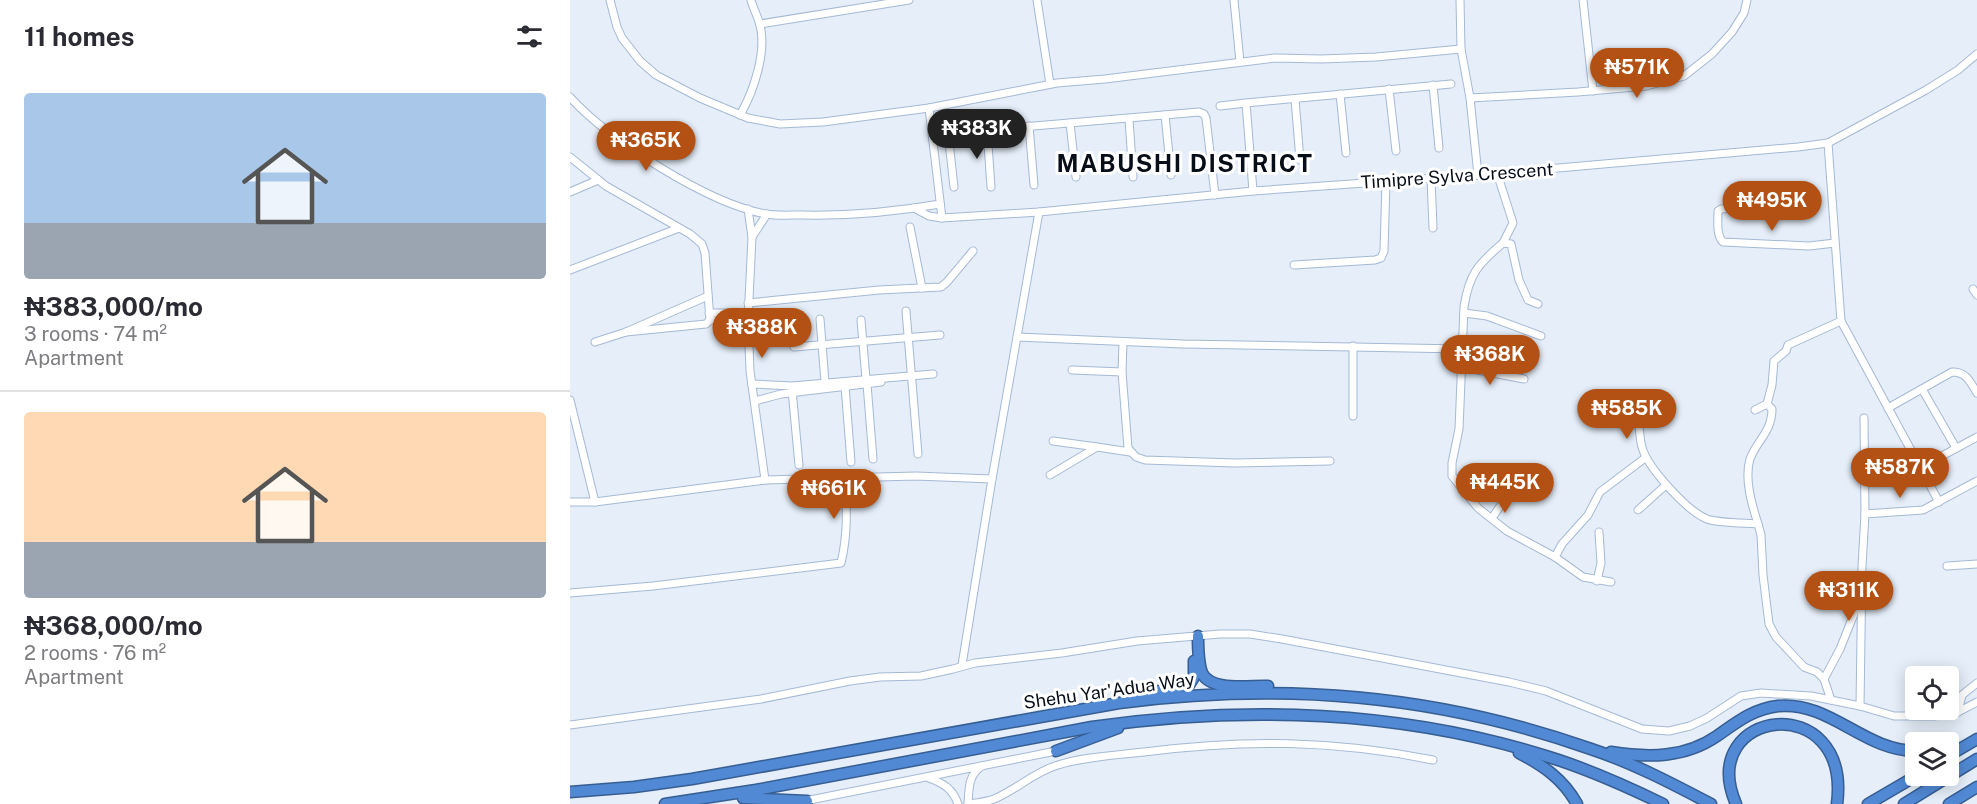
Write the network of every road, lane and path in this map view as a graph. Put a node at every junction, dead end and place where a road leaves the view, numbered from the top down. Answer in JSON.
{"nodes":[{"id":1,"x":610,"y":0,"type":"edge"},
{"id":2,"x":751,"y":0,"type":"edge"},
{"id":3,"x":909,"y":0,"type":"edge"},
{"id":4,"x":1036,"y":0,"type":"edge"},
{"id":5,"x":1234,"y":0,"type":"edge"},
{"id":6,"x":1460,"y":0,"type":"edge"},
{"id":7,"x":1583,"y":0,"type":"edge"},
{"id":8,"x":1747,"y":0,"type":"edge"},
{"id":9,"x":890,"y":2,"type":"edge"},
{"id":10,"x":760,"y":24,"type":"junction"},
{"id":11,"x":1461,"y":49,"type":"junction"},
{"id":12,"x":1977,"y":54,"type":"edge"},
{"id":13,"x":1240,"y":62,"type":"junction"},
{"id":14,"x":1050,"y":84,"type":"junction"},
{"id":15,"x":1450,"y":84,"type":"dead end"},
{"id":16,"x":1433,"y":86,"type":"junction"},
{"id":17,"x":1389,"y":89,"type":"junction"},
{"id":18,"x":1593,"y":91,"type":"junction"},
{"id":19,"x":1340,"y":94,"type":"junction"},
{"id":20,"x":570,"y":97,"type":"edge"},
{"id":21,"x":1470,"y":98,"type":"junction"},
{"id":22,"x":1295,"y":99,"type":"junction"},
{"id":23,"x":1246,"y":104,"type":"junction"},
{"id":24,"x":1220,"y":106,"type":"dead end"},
{"id":25,"x":929,"y":108,"type":"junction"},
{"id":26,"x":740,"y":115,"type":"junction"},
{"id":27,"x":1165,"y":115,"type":"junction"},
{"id":28,"x":1129,"y":119,"type":"junction"},
{"id":29,"x":1070,"y":123,"type":"junction"},
{"id":30,"x":1029,"y":126,"type":"junction"},
{"id":31,"x":987,"y":130,"type":"junction"},
{"id":32,"x":1828,"y":142,"type":"junction"},
{"id":33,"x":1439,"y":148,"type":"dead end"},
{"id":34,"x":1396,"y":151,"type":"dead end"},
{"id":35,"x":1346,"y":153,"type":"dead end"},
{"id":36,"x":570,"y":157,"type":"edge"},
{"id":37,"x":1299,"y":160,"type":"dead end"},
{"id":38,"x":1497,"y":173,"type":"junction"},
{"id":39,"x":1171,"y":175,"type":"dead end"},
{"id":40,"x":1478,"y":175,"type":"junction"},
{"id":41,"x":1076,"y":177,"type":"dead end"},
{"id":42,"x":1133,"y":177,"type":"dead end"},
{"id":43,"x":1431,"y":178,"type":"junction"},
{"id":44,"x":598,"y":180,"type":"junction"},
{"id":45,"x":1386,"y":181,"type":"junction"},
{"id":46,"x":1034,"y":185,"type":"dead end"},
{"id":47,"x":954,"y":187,"type":"dead end"},
{"id":48,"x":991,"y":187,"type":"dead end"},
{"id":49,"x":1253,"y":191,"type":"junction"},
{"id":50,"x":570,"y":192,"type":"edge"},
{"id":51,"x":1215,"y":195,"type":"junction"},
{"id":52,"x":940,"y":204,"type":"junction"},
{"id":53,"x":1769,"y":206,"type":"dead end"},
{"id":54,"x":914,"y":208,"type":"junction"},
{"id":55,"x":748,"y":209,"type":"junction"},
{"id":56,"x":1040,"y":212,"type":"junction"},
{"id":57,"x":767,"y":214,"type":"junction"},
{"id":58,"x":942,"y":218,"type":"junction"},
{"id":59,"x":910,"y":227,"type":"dead end"},
{"id":60,"x":679,"y":228,"type":"junction"},
{"id":61,"x":1433,"y":228,"type":"dead end"},
{"id":62,"x":752,"y":237,"type":"junction"},
{"id":63,"x":1503,"y":243,"type":"junction"},
{"id":64,"x":1835,"y":243,"type":"junction"},
{"id":65,"x":973,"y":251,"type":"dead end"},
{"id":66,"x":1294,"y":265,"type":"dead end"},
{"id":67,"x":570,"y":270,"type":"edge"},
{"id":68,"x":922,"y":288,"type":"junction"},
{"id":69,"x":708,"y":296,"type":"junction"},
{"id":70,"x":748,"y":303,"type":"junction"},
{"id":71,"x":1538,"y":304,"type":"dead end"},
{"id":72,"x":906,"y":311,"type":"dead end"},
{"id":73,"x":1464,"y":313,"type":"junction"},
{"id":74,"x":709,"y":316,"type":"junction"},
{"id":75,"x":748,"y":316,"type":"junction"},
{"id":76,"x":820,"y":319,"type":"dead end"},
{"id":77,"x":861,"y":321,"type":"dead end"},
{"id":78,"x":1841,"y":321,"type":"junction"},
{"id":79,"x":626,"y":332,"type":"junction"},
{"id":80,"x":940,"y":335,"type":"dead end"},
{"id":81,"x":1541,"y":336,"type":"dead end"},
{"id":82,"x":1017,"y":337,"type":"junction"},
{"id":83,"x":909,"y":338,"type":"junction"},
{"id":84,"x":595,"y":342,"type":"dead end"},
{"id":85,"x":863,"y":342,"type":"junction"},
{"id":86,"x":1123,"y":343,"type":"junction"},
{"id":87,"x":822,"y":345,"type":"junction"},
{"id":88,"x":1353,"y":346,"type":"junction"},
{"id":89,"x":794,"y":347,"type":"dead end"},
{"id":90,"x":1462,"y":349,"type":"junction"},
{"id":91,"x":1462,"y":367,"type":"junction"},
{"id":92,"x":1072,"y":370,"type":"dead end"},
{"id":93,"x":1122,"y":372,"type":"junction"},
{"id":94,"x":933,"y":374,"type":"dead end"},
{"id":95,"x":914,"y":377,"type":"junction"},
{"id":96,"x":1524,"y":379,"type":"dead end"},
{"id":97,"x":867,"y":381,"type":"junction"},
{"id":98,"x":825,"y":382,"type":"junction"},
{"id":99,"x":752,"y":384,"type":"junction"},
{"id":100,"x":844,"y":386,"type":"junction"},
{"id":101,"x":792,"y":389,"type":"junction"},
{"id":102,"x":1922,"y":389,"type":"junction"},
{"id":103,"x":1977,"y":393,"type":"edge"},
{"id":104,"x":570,"y":400,"type":"edge"},
{"id":105,"x":755,"y":401,"type":"junction"},
{"id":106,"x":1767,"y":404,"type":"junction"},
{"id":107,"x":1888,"y":408,"type":"junction"},
{"id":108,"x":1630,"y":409,"type":"dead end"},
{"id":109,"x":1755,"y":410,"type":"dead end"},
{"id":110,"x":1353,"y":416,"type":"dead end"},
{"id":111,"x":1864,"y":418,"type":"dead end"},
{"id":112,"x":1977,"y":437,"type":"edge"},
{"id":113,"x":1053,"y":441,"type":"dead end"},
{"id":114,"x":1097,"y":447,"type":"junction"},
{"id":115,"x":1956,"y":448,"type":"junction"},
{"id":116,"x":1131,"y":452,"type":"junction"},
{"id":117,"x":918,"y":454,"type":"dead end"},
{"id":118,"x":1942,"y":456,"type":"dead end"},
{"id":119,"x":1645,"y":458,"type":"junction"},
{"id":120,"x":873,"y":459,"type":"dead end"},
{"id":121,"x":1330,"y":461,"type":"dead end"},
{"id":122,"x":851,"y":462,"type":"dead end"},
{"id":123,"x":799,"y":465,"type":"dead end"},
{"id":124,"x":1050,"y":475,"type":"dead end"},
{"id":125,"x":844,"y":477,"type":"junction"},
{"id":126,"x":992,"y":479,"type":"junction"},
{"id":127,"x":765,"y":480,"type":"junction"},
{"id":128,"x":1977,"y":481,"type":"edge"},
{"id":129,"x":1666,"y":485,"type":"junction"},
{"id":130,"x":1512,"y":489,"type":"dead end"},
{"id":131,"x":570,"y":502,"type":"edge"},
{"id":132,"x":595,"y":502,"type":"junction"},
{"id":133,"x":1939,"y":502,"type":"junction"},
{"id":134,"x":1638,"y":510,"type":"dead end"},
{"id":135,"x":1865,"y":514,"type":"junction"},
{"id":136,"x":1491,"y":518,"type":"junction"},
{"id":137,"x":1758,"y":524,"type":"junction"},
{"id":138,"x":1599,"y":532,"type":"dead end"},
{"id":139,"x":1555,"y":557,"type":"junction"},
{"id":140,"x":1977,"y":564,"type":"edge"},
{"id":141,"x":1947,"y":566,"type":"dead end"},
{"id":142,"x":1597,"y":581,"type":"junction"},
{"id":143,"x":1611,"y":582,"type":"dead end"},
{"id":144,"x":570,"y":593,"type":"edge"},
{"id":145,"x":1862,"y":596,"type":"junction"},
{"id":146,"x":1194,"y":636,"type":"junction"},
{"id":147,"x":962,"y":665,"type":"junction"},
{"id":148,"x":1824,"y":679,"type":"junction"},
{"id":149,"x":1977,"y":683,"type":"edge"},
{"id":150,"x":1300,"y":693,"type":"junction"},
{"id":151,"x":1831,"y":700,"type":"junction"},
{"id":152,"x":1977,"y":702,"type":"edge"},
{"id":153,"x":1119,"y":703,"type":"junction"},
{"id":154,"x":1860,"y":706,"type":"junction"},
{"id":155,"x":1959,"y":708,"type":"edge"},
{"id":156,"x":1959,"y":711,"type":"edge"},
{"id":157,"x":1905,"y":716,"type":"edge"},
{"id":158,"x":1137,"y":721,"type":"junction"},
{"id":159,"x":570,"y":725,"type":"edge"},
{"id":160,"x":1972,"y":742,"type":"edge"},
{"id":161,"x":1500,"y":744,"type":"junction"},
{"id":162,"x":1593,"y":749,"type":"junction"},
{"id":163,"x":1905,"y":750,"type":"edge"},
{"id":164,"x":1959,"y":750,"type":"edge"},
{"id":165,"x":1056,"y":751,"type":"joint"},
{"id":166,"x":1977,"y":759,"type":"edge"},
{"id":167,"x":1433,"y":760,"type":"dead end"},
{"id":168,"x":984,"y":765,"type":"junction"},
{"id":169,"x":926,"y":778,"type":"junction"},
{"id":170,"x":1905,"y":782,"type":"edge"},
{"id":171,"x":1977,"y":787,"type":"edge"},
{"id":172,"x":570,"y":792,"type":"edge"},
{"id":173,"x":706,"y":798,"type":"junction"},
{"id":174,"x":807,"y":801,"type":"junction"},
{"id":175,"x":665,"y":804,"type":"edge"},
{"id":176,"x":790,"y":804,"type":"edge"},
{"id":177,"x":958,"y":804,"type":"edge"},
{"id":178,"x":968,"y":804,"type":"edge"},
{"id":179,"x":1577,"y":804,"type":"edge"},
{"id":180,"x":1663,"y":804,"type":"edge"},
{"id":181,"x":1711,"y":804,"type":"edge"},
{"id":182,"x":1736,"y":804,"type":"edge"},
{"id":183,"x":1837,"y":804,"type":"edge"},
{"id":184,"x":1868,"y":804,"type":"edge"},
{"id":185,"x":1904,"y":804,"type":"edge"},
{"id":186,"x":1949,"y":804,"type":"edge"}],
"edges":[{"from":1,"to":26,"type":"street"},
{"from":2,"to":10,"type":"street"},
{"from":3,"to":9,"type":"street"},
{"from":4,"to":14,"type":"street"},
{"from":5,"to":13,"type":"street"},
{"from":6,"to":11,"type":"street"},
{"from":7,"to":18,"type":"street"},
{"from":8,"to":18,"type":"street"},
{"from":9,"to":10,"type":"street"},
{"from":10,"to":26,"type":"street"},
{"from":11,"to":13,"type":"street"},
{"from":11,"to":21,"type":"street"},
{"from":12,"to":32,"type":"street","name":"Timipre Sylva Crescent"},
{"from":13,"to":14,"type":"street"},
{"from":14,"to":25,"type":"street"},
{"from":15,"to":16,"type":"street"},
{"from":16,"to":17,"type":"street"},
{"from":16,"to":33,"type":"street"},
{"from":17,"to":19,"type":"street"},
{"from":17,"to":34,"type":"street"},
{"from":18,"to":21,"type":"street"},
{"from":19,"to":22,"type":"street"},
{"from":19,"to":35,"type":"street"},
{"from":20,"to":55,"type":"street","name":"Timipre Sylva Crescent"},
{"from":21,"to":40,"type":"street"},
{"from":22,"to":23,"type":"street"},
{"from":22,"to":37,"type":"street"},
{"from":23,"to":24,"type":"street"},
{"from":23,"to":49,"type":"street"},
{"from":25,"to":26,"type":"street"},
{"from":25,"to":52,"type":"street"},
{"from":27,"to":28,"type":"street"},
{"from":27,"to":39,"type":"street"},
{"from":27,"to":51,"type":"street"},
{"from":28,"to":29,"type":"street"},
{"from":28,"to":42,"type":"street"},
{"from":29,"to":30,"type":"street"},
{"from":29,"to":41,"type":"street"},
{"from":30,"to":31,"type":"street"},
{"from":30,"to":46,"type":"street"},
{"from":31,"to":47,"type":"street"},
{"from":31,"to":48,"type":"street"},
{"from":32,"to":38,"type":"street","name":"Timipre Sylva Crescent"},
{"from":32,"to":64,"type":"street"},
{"from":36,"to":44,"type":"street"},
{"from":38,"to":40,"type":"street","name":"Timipre Sylva Crescent"},
{"from":38,"to":63,"type":"street"},
{"from":40,"to":43,"type":"street","name":"Timipre Sylva Crescent"},
{"from":43,"to":45,"type":"street","name":"Timipre Sylva Crescent"},
{"from":43,"to":61,"type":"street"},
{"from":44,"to":50,"type":"street"},
{"from":44,"to":60,"type":"street"},
{"from":45,"to":49,"type":"street","name":"Timipre Sylva Crescent"},
{"from":45,"to":66,"type":"street"},
{"from":49,"to":51,"type":"street","name":"Timipre Sylva Crescent"},
{"from":51,"to":56,"type":"street","name":"Timipre Sylva Crescent"},
{"from":52,"to":54,"type":"street","name":"Timipre Sylva Crescent"},
{"from":52,"to":58,"type":"street"},
{"from":53,"to":64,"type":"street"},
{"from":54,"to":57,"type":"street","name":"Timipre Sylva Crescent"},
{"from":54,"to":58,"type":"street","name":"Timipre Sylva Crescent"},
{"from":55,"to":57,"type":"street","name":"Timipre Sylva Crescent"},
{"from":55,"to":62,"type":"street"},
{"from":56,"to":58,"type":"street","name":"Timipre Sylva Crescent"},
{"from":56,"to":82,"type":"street"},
{"from":57,"to":62,"type":"street"},
{"from":59,"to":68,"type":"street"},
{"from":60,"to":67,"type":"street"},
{"from":60,"to":69,"type":"street"},
{"from":62,"to":70,"type":"street"},
{"from":63,"to":71,"type":"street"},
{"from":63,"to":73,"type":"street"},
{"from":64,"to":78,"type":"street"},
{"from":65,"to":68,"type":"street"},
{"from":68,"to":70,"type":"street"},
{"from":69,"to":74,"type":"street"},
{"from":69,"to":79,"type":"street"},
{"from":70,"to":75,"type":"street"},
{"from":72,"to":83,"type":"street"},
{"from":73,"to":81,"type":"street"},
{"from":73,"to":90,"type":"street"},
{"from":74,"to":75,"type":"street"},
{"from":74,"to":79,"type":"street"},
{"from":75,"to":99,"type":"street"},
{"from":76,"to":87,"type":"street"},
{"from":77,"to":85,"type":"street"},
{"from":78,"to":106,"type":"street"},
{"from":78,"to":107,"type":"street"},
{"from":79,"to":84,"type":"street"},
{"from":80,"to":83,"type":"street"},
{"from":82,"to":86,"type":"street"},
{"from":82,"to":126,"type":"street"},
{"from":83,"to":85,"type":"street"},
{"from":83,"to":95,"type":"street"},
{"from":85,"to":87,"type":"street"},
{"from":85,"to":97,"type":"street"},
{"from":86,"to":88,"type":"street"},
{"from":86,"to":93,"type":"street"},
{"from":87,"to":89,"type":"street"},
{"from":87,"to":98,"type":"street"},
{"from":88,"to":90,"type":"street"},
{"from":88,"to":110,"type":"street"},
{"from":90,"to":91,"type":"street"},
{"from":91,"to":96,"type":"street"},
{"from":91,"to":136,"type":"street"},
{"from":92,"to":93,"type":"street"},
{"from":93,"to":116,"type":"street"},
{"from":94,"to":95,"type":"street"},
{"from":95,"to":97,"type":"street"},
{"from":95,"to":117,"type":"street"},
{"from":97,"to":98,"type":"street"},
{"from":97,"to":100,"type":"street"},
{"from":97,"to":120,"type":"street"},
{"from":98,"to":101,"type":"street"},
{"from":99,"to":101,"type":"street"},
{"from":99,"to":105,"type":"street"},
{"from":100,"to":101,"type":"street"},
{"from":100,"to":122,"type":"street"},
{"from":101,"to":105,"type":"street"},
{"from":101,"to":123,"type":"street"},
{"from":102,"to":103,"type":"street"},
{"from":102,"to":107,"type":"street"},
{"from":102,"to":115,"type":"street"},
{"from":104,"to":132,"type":"street"},
{"from":105,"to":127,"type":"street"},
{"from":106,"to":109,"type":"street"},
{"from":106,"to":137,"type":"street"},
{"from":107,"to":133,"type":"street"},
{"from":108,"to":119,"type":"street"},
{"from":111,"to":135,"type":"street"},
{"from":112,"to":115,"type":"street"},
{"from":113,"to":114,"type":"street"},
{"from":114,"to":116,"type":"street"},
{"from":114,"to":124,"type":"street"},
{"from":115,"to":118,"type":"street"},
{"from":116,"to":121,"type":"street"},
{"from":119,"to":129,"type":"street"},
{"from":119,"to":139,"type":"street"},
{"from":125,"to":126,"type":"street"},
{"from":125,"to":127,"type":"street"},
{"from":125,"to":144,"type":"street"},
{"from":126,"to":147,"type":"street"},
{"from":127,"to":132,"type":"street"},
{"from":128,"to":133,"type":"street"},
{"from":129,"to":134,"type":"street"},
{"from":129,"to":137,"type":"street"},
{"from":130,"to":136,"type":"street"},
{"from":131,"to":132,"type":"street"},
{"from":133,"to":135,"type":"street"},
{"from":135,"to":145,"type":"street"},
{"from":136,"to":139,"type":"street"},
{"from":137,"to":148,"type":"street"},
{"from":138,"to":142,"type":"street"},
{"from":139,"to":142,"type":"street"},
{"from":140,"to":141,"type":"street"},
{"from":142,"to":143,"type":"street"},
{"from":145,"to":148,"type":"street"},
{"from":145,"to":154,"type":"street"},
{"from":146,"to":147,"type":"street"},
{"from":146,"to":150,"type":"highway"},
{"from":146,"to":151,"type":"street"},
{"from":146,"to":153,"type":"highway"},
{"from":147,"to":159,"type":"street"},
{"from":148,"to":151,"type":"street"},
{"from":149,"to":155,"type":"street"},
{"from":150,"to":153,"type":"highway","name":"Shehu Yar'Adua Way"},
{"from":150,"to":162,"type":"highway","name":"Shehu Yar'Adua Way"},
{"from":151,"to":154,"type":"street"},
{"from":152,"to":156,"type":"street"},
{"from":153,"to":172,"type":"highway","name":"Shehu Yar'Adua Way"},
{"from":154,"to":157,"type":"street"},
{"from":158,"to":161,"type":"highway","name":"Shehu Yar'Adua Way"},
{"from":158,"to":165,"type":"highway"},
{"from":158,"to":173,"type":"highway","name":"Shehu Yar'Adua Way"},
{"from":160,"to":164,"type":"highway"},
{"from":161,"to":179,"type":"highway"},
{"from":161,"to":180,"type":"highway","name":"Shehu Yar'Adua Way"},
{"from":162,"to":163,"type":"highway"},
{"from":162,"to":181,"type":"highway","name":"Shehu Yar'Adua Way"},
{"from":165,"to":168,"type":"street"},
{"from":166,"to":185,"type":"highway"},
{"from":167,"to":178,"type":"street"},
{"from":168,"to":169,"type":"street"},
{"from":168,"to":178,"type":"street"},
{"from":169,"to":174,"type":"street"},
{"from":169,"to":177,"type":"street"},
{"from":170,"to":184,"type":"highway"},
{"from":171,"to":186,"type":"highway"},
{"from":173,"to":174,"type":"highway"},
{"from":173,"to":175,"type":"highway","name":"Shehu Yar'Adua Way"},
{"from":174,"to":176,"type":"street"},
{"from":182,"to":183,"type":"highway"}]}
